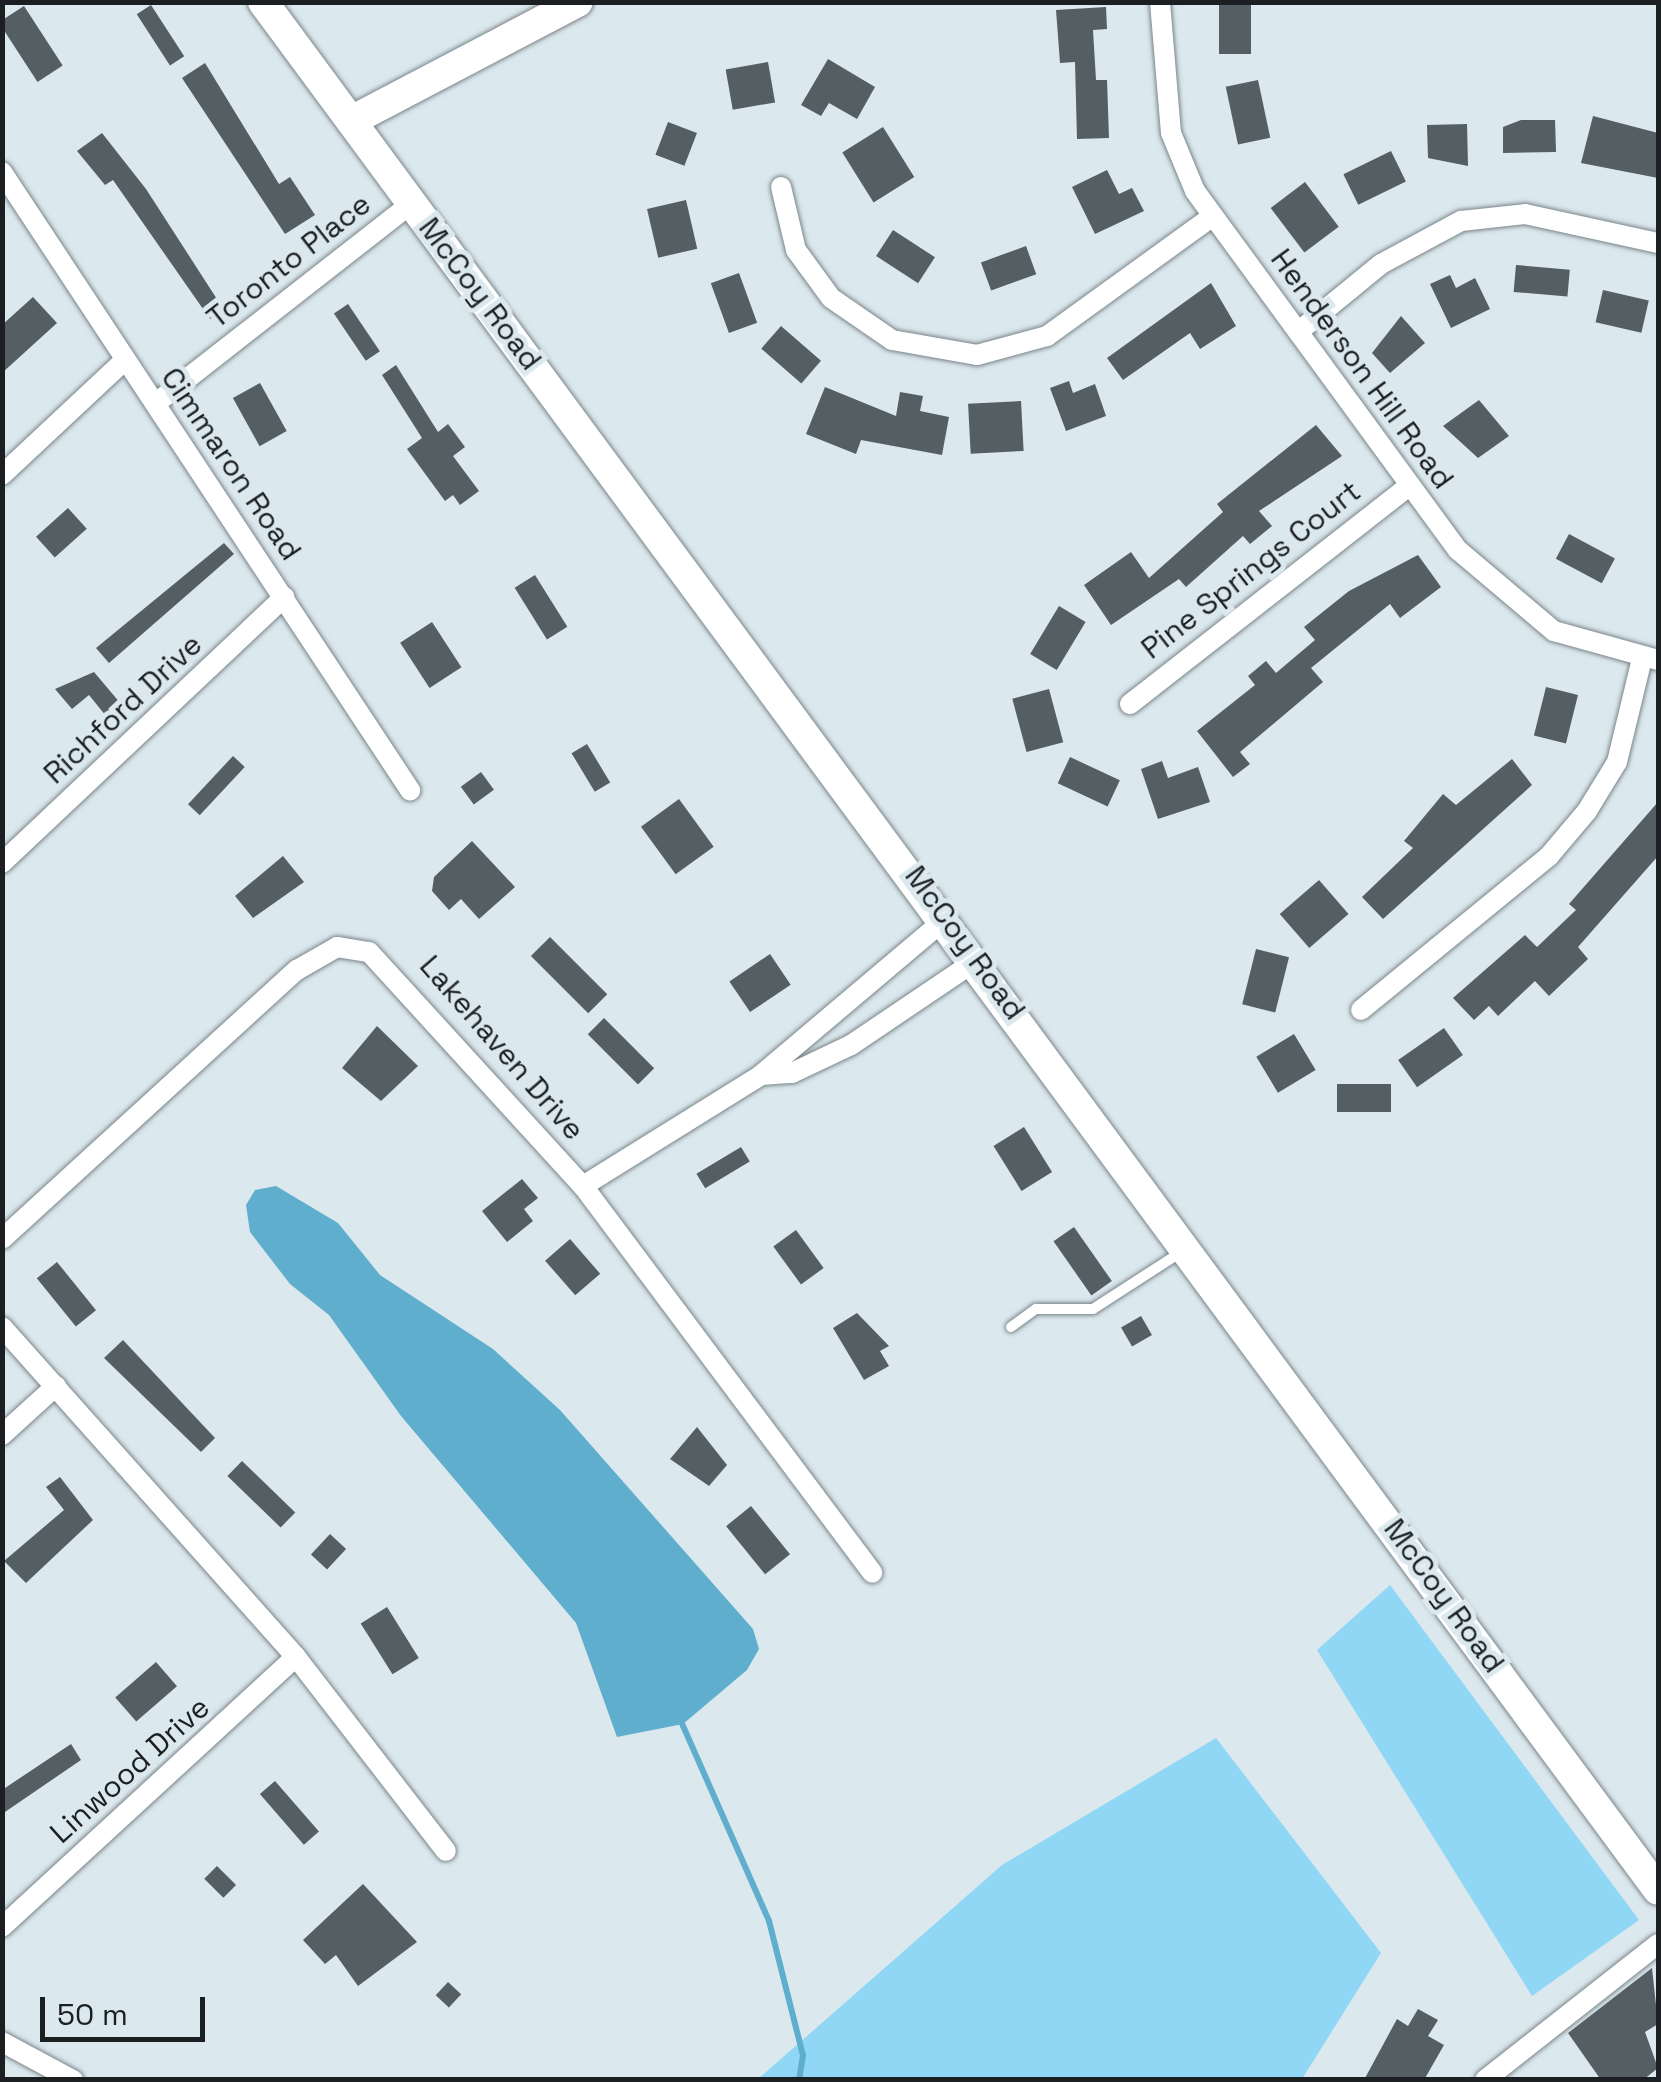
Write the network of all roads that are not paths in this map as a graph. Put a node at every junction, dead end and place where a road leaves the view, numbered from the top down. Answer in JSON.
{"nodes":[{"id":1,"x":263,"y":2,"type":"edge"},
{"id":2,"x":578,"y":2,"type":"edge"},
{"id":3,"x":1160,"y":2,"type":"edge"},
{"id":4,"x":351,"y":121,"type":"junction"},
{"id":5,"x":2,"y":172,"type":"edge"},
{"id":6,"x":781,"y":187,"type":"dead end"},
{"id":7,"x":412,"y":203,"type":"junction"},
{"id":8,"x":1210,"y":218,"type":"junction"},
{"id":9,"x":1658,"y":243,"type":"edge"},
{"id":10,"x":1298,"y":332,"type":"junction"},
{"id":11,"x":126,"y":360,"type":"junction"},
{"id":12,"x":156,"y":404,"type":"junction"},
{"id":13,"x":2,"y":475,"type":"edge"},
{"id":14,"x":1410,"y":485,"type":"junction"},
{"id":15,"x":284,"y":597,"type":"junction"},
{"id":16,"x":1650,"y":660,"type":"edge"},
{"id":17,"x":1130,"y":704,"type":"dead end"},
{"id":18,"x":410,"y":790,"type":"dead end"},
{"id":19,"x":2,"y":863,"type":"edge"},
{"id":20,"x":947,"y":918,"type":"junction"},
{"id":21,"x":976,"y":960,"type":"junction"},
{"id":22,"x":1361,"y":1010,"type":"dead end"},
{"id":23,"x":761,"y":1075,"type":"junction"},
{"id":24,"x":584,"y":1186,"type":"junction"},
{"id":25,"x":2,"y":1239,"type":"edge"},
{"id":26,"x":1188,"y":1247,"type":"junction"},
{"id":27,"x":2,"y":1327,"type":"edge"},
{"id":28,"x":1011,"y":1327,"type":"dead end"},
{"id":29,"x":56,"y":1386,"type":"junction"},
{"id":30,"x":2,"y":1434,"type":"edge"},
{"id":31,"x":872,"y":1572,"type":"dead end"},
{"id":32,"x":296,"y":1657,"type":"junction"},
{"id":33,"x":446,"y":1851,"type":"dead end"},
{"id":34,"x":1658,"y":1890,"type":"edge"},
{"id":35,"x":2,"y":1926,"type":"edge"},
{"id":36,"x":1658,"y":1944,"type":"edge"},
{"id":37,"x":2,"y":2042,"type":"edge"},
{"id":38,"x":1497,"y":2074,"type":"edge"},
{"id":39,"x":72,"y":2080,"type":"edge"}],
"edges":[{"from":1,"to":4,"type":"main road","name":"McCoy Road"},
{"from":2,"to":4,"type":"main road"},
{"from":3,"to":8,"type":"street","name":"Henderson Hill Road"},
{"from":4,"to":7,"type":"main road","name":"McCoy Road"},
{"from":5,"to":11,"type":"street","name":"Cimmaron Road"},
{"from":6,"to":8,"type":"street"},
{"from":7,"to":12,"type":"street","name":"Toronto Place"},
{"from":7,"to":20,"type":"main road","name":"McCoy Road"},
{"from":8,"to":10,"type":"street","name":"Henderson Hill Road"},
{"from":9,"to":10,"type":"street"},
{"from":10,"to":14,"type":"street","name":"Henderson Hill Road"},
{"from":11,"to":12,"type":"street","name":"Cimmaron Road"},
{"from":11,"to":13,"type":"street"},
{"from":12,"to":15,"type":"street","name":"Cimmaron Road"},
{"from":14,"to":16,"type":"street","name":"Henderson Hill Road"},
{"from":14,"to":17,"type":"street","name":"Pine Springs Court"},
{"from":15,"to":18,"type":"street","name":"Cimmaron Road"},
{"from":15,"to":19,"type":"street","name":"Richford Drive"},
{"from":16,"to":22,"type":"street"},
{"from":20,"to":21,"type":"main road","name":"McCoy Road"},
{"from":20,"to":23,"type":"street"},
{"from":21,"to":23,"type":"street"},
{"from":21,"to":26,"type":"main road","name":"McCoy Road"},
{"from":23,"to":24,"type":"street"},
{"from":24,"to":25,"type":"street","name":"Lakehaven Drive"},
{"from":24,"to":31,"type":"street","name":"Lakehaven Drive"},
{"from":26,"to":28,"type":"lane"},
{"from":26,"to":34,"type":"main road","name":"McCoy Road"},
{"from":27,"to":29,"type":"street"},
{"from":29,"to":30,"type":"street"},
{"from":29,"to":32,"type":"street"},
{"from":32,"to":33,"type":"street"},
{"from":32,"to":35,"type":"street","name":"Linwood Drive"},
{"from":36,"to":38,"type":"street"},
{"from":37,"to":39,"type":"street"}]}
